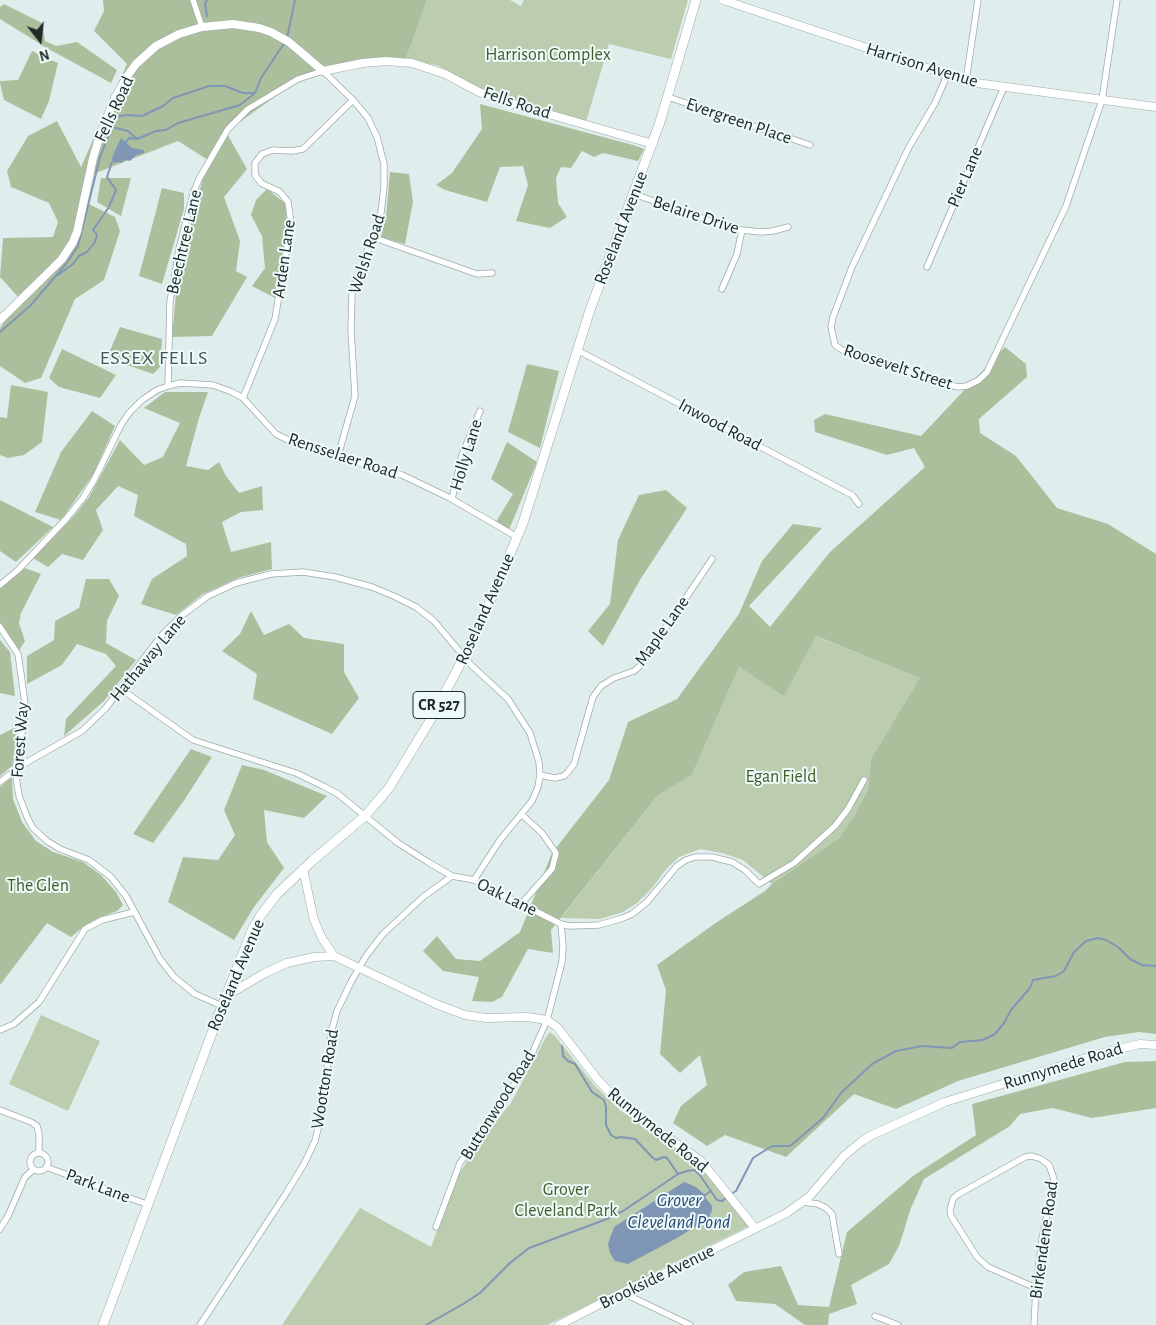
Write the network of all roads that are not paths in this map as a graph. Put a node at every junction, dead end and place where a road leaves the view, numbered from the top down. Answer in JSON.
{"nodes":[{"id":1,"x":193,"y":0,"type":"edge"},
{"id":2,"x":696,"y":0,"type":"edge"},
{"id":3,"x":723,"y":0,"type":"edge"},
{"id":4,"x":978,"y":0,"type":"edge"},
{"id":5,"x":1117,"y":0,"type":"edge"},
{"id":6,"x":202,"y":26,"type":"junction"},
{"id":7,"x":323,"y":71,"type":"junction"},
{"id":8,"x":945,"y":75,"type":"junction"},
{"id":9,"x":966,"y":81,"type":"junction"},
{"id":10,"x":1004,"y":87,"type":"junction"},
{"id":11,"x":668,"y":97,"type":"junction"},
{"id":12,"x":353,"y":100,"type":"junction"},
{"id":13,"x":1102,"y":100,"type":"junction"},
{"id":14,"x":1156,"y":107,"type":"edge"},
{"id":15,"x":653,"y":144,"type":"junction"},
{"id":16,"x":810,"y":145,"type":"dead end"},
{"id":17,"x":634,"y":194,"type":"junction"},
{"id":18,"x":788,"y":227,"type":"dead end"},
{"id":19,"x":742,"y":230,"type":"junction"},
{"id":20,"x":372,"y":237,"type":"junction"},
{"id":21,"x":928,"y":267,"type":"dead end"},
{"id":22,"x":492,"y":273,"type":"dead end"},
{"id":23,"x":722,"y":288,"type":"dead end"},
{"id":24,"x":0,"y":320,"type":"edge"},
{"id":25,"x":577,"y":350,"type":"junction"},
{"id":26,"x":168,"y":386,"type":"junction"},
{"id":27,"x":243,"y":398,"type":"junction"},
{"id":28,"x":480,"y":411,"type":"dead end"},
{"id":29,"x":338,"y":456,"type":"junction"},
{"id":30,"x":452,"y":499,"type":"junction"},
{"id":31,"x":859,"y":504,"type":"dead end"},
{"id":32,"x":517,"y":537,"type":"junction"},
{"id":33,"x":712,"y":559,"type":"dead end"},
{"id":34,"x":0,"y":585,"type":"edge"},
{"id":35,"x":0,"y":627,"type":"edge"},
{"id":36,"x":464,"y":658,"type":"junction"},
{"id":37,"x":121,"y":689,"type":"junction"},
{"id":38,"x":15,"y":770,"type":"junction"},
{"id":39,"x":540,"y":775,"type":"junction"},
{"id":40,"x":864,"y":780,"type":"dead end"},
{"id":41,"x":0,"y":782,"type":"edge"},
{"id":42,"x":521,"y":814,"type":"junction"},
{"id":43,"x":365,"y":816,"type":"junction"},
{"id":44,"x":303,"y":868,"type":"junction"},
{"id":45,"x":452,"y":876,"type":"junction"},
{"id":46,"x":474,"y":880,"type":"junction"},
{"id":47,"x":522,"y":903,"type":"junction"},
{"id":48,"x":134,"y":912,"type":"junction"},
{"id":49,"x":561,"y":924,"type":"junction"},
{"id":50,"x":334,"y":956,"type":"junction"},
{"id":51,"x":360,"y":968,"type":"junction"},
{"id":52,"x":226,"y":996,"type":"junction"},
{"id":53,"x":222,"y":1006,"type":"junction"},
{"id":54,"x":546,"y":1020,"type":"junction"},
{"id":55,"x":0,"y":1030,"type":"edge"},
{"id":56,"x":1156,"y":1045,"type":"edge"},
{"id":57,"x":0,"y":1110,"type":"edge"},
{"id":58,"x":39,"y":1153,"type":"junction"},
{"id":59,"x":46,"y":1167,"type":"junction"},
{"id":60,"x":33,"y":1170,"type":"junction"},
{"id":61,"x":803,"y":1202,"type":"junction"},
{"id":62,"x":148,"y":1205,"type":"junction"},
{"id":63,"x":436,"y":1226,"type":"dead end"},
{"id":64,"x":755,"y":1228,"type":"junction"},
{"id":65,"x":0,"y":1229,"type":"edge"},
{"id":66,"x":839,"y":1254,"type":"dead end"},
{"id":67,"x":1036,"y":1288,"type":"junction"},
{"id":68,"x":623,"y":1293,"type":"junction"},
{"id":69,"x":875,"y":1316,"type":"dead end"},
{"id":70,"x":103,"y":1325,"type":"edge"},
{"id":71,"x":200,"y":1325,"type":"edge"},
{"id":72,"x":559,"y":1325,"type":"edge"},
{"id":73,"x":690,"y":1325,"type":"edge"},
{"id":74,"x":898,"y":1325,"type":"edge"},
{"id":75,"x":1034,"y":1325,"type":"edge"}],
"edges":[{"from":1,"to":6,"type":"street"},
{"from":2,"to":11,"type":"main road","name":"Roseland Avenue","number":"CR 527"},
{"from":3,"to":8,"type":"street","name":"Harrison Avenue"},
{"from":4,"to":9,"type":"street"},
{"from":5,"to":13,"type":"street"},
{"from":6,"to":7,"type":"street","name":"Fells Road"},
{"from":6,"to":24,"type":"street","name":"Fells Road"},
{"from":7,"to":12,"type":"street","name":"Welsh Road"},
{"from":7,"to":15,"type":"street","name":"Fells Road"},
{"from":7,"to":26,"type":"street","name":"Beechtree Lane"},
{"from":8,"to":9,"type":"street","name":"Harrison Avenue"},
{"from":8,"to":13,"type":"street","name":"Roosevelt Street"},
{"from":9,"to":10,"type":"street","name":"Harrison Avenue"},
{"from":10,"to":13,"type":"street","name":"Harrison Avenue"},
{"from":10,"to":21,"type":"street","name":"Pier Lane"},
{"from":11,"to":15,"type":"main road","name":"Roseland Avenue","number":"CR 527"},
{"from":11,"to":16,"type":"street","name":"Evergreen Place"},
{"from":12,"to":20,"type":"street","name":"Welsh Road"},
{"from":12,"to":27,"type":"street","name":"Arden Lane"},
{"from":13,"to":14,"type":"street","name":"Harrison Avenue"},
{"from":15,"to":17,"type":"main road","name":"Roseland Avenue","number":"CR 527"},
{"from":17,"to":19,"type":"street","name":"Belaire Drive"},
{"from":17,"to":25,"type":"main road","name":"Roseland Avenue","number":"CR 527"},
{"from":18,"to":19,"type":"street","name":"Belaire Drive"},
{"from":19,"to":23,"type":"street"},
{"from":20,"to":22,"type":"street"},
{"from":20,"to":29,"type":"street","name":"Welsh Road"},
{"from":25,"to":31,"type":"street","name":"Inwood Road"},
{"from":25,"to":32,"type":"main road","name":"Roseland Avenue","number":"CR 527"},
{"from":26,"to":27,"type":"street","name":"Rensselaer Road"},
{"from":26,"to":34,"type":"street","name":"Rensselaer Road"},
{"from":27,"to":29,"type":"street","name":"Rensselaer Road"},
{"from":28,"to":30,"type":"street","name":"Holly Lane"},
{"from":29,"to":30,"type":"street","name":"Rensselaer Road"},
{"from":30,"to":32,"type":"street","name":"Rensselaer Road"},
{"from":32,"to":36,"type":"main road","name":"Roseland Avenue","number":"CR 527"},
{"from":33,"to":39,"type":"street","name":"Maple Lane"},
{"from":35,"to":38,"type":"street","name":"Forest Way"},
{"from":36,"to":37,"type":"street","name":"Hathaway Lane"},
{"from":36,"to":39,"type":"street"},
{"from":36,"to":43,"type":"main road","name":"Roseland Avenue","number":"CR 527"},
{"from":37,"to":38,"type":"street","name":"Hathaway Lane"},
{"from":37,"to":43,"type":"street","name":"Oak Lane"},
{"from":38,"to":41,"type":"street","name":"Hathaway Lane"},
{"from":38,"to":48,"type":"street","name":"Forest Way"},
{"from":39,"to":42,"type":"street"},
{"from":40,"to":49,"type":"street","name":"Oak Lane"},
{"from":42,"to":46,"type":"street"},
{"from":42,"to":47,"type":"street"},
{"from":43,"to":44,"type":"main road","name":"Roseland Avenue","number":"CR 527"},
{"from":43,"to":45,"type":"street","name":"Oak Lane"},
{"from":44,"to":50,"type":"street"},
{"from":44,"to":52,"type":"main road","name":"Roseland Avenue","number":"CR 527"},
{"from":45,"to":46,"type":"street","name":"Oak Lane"},
{"from":45,"to":51,"type":"street","name":"Wootton Road"},
{"from":46,"to":47,"type":"street","name":"Oak Lane"},
{"from":47,"to":49,"type":"street","name":"Oak Lane"},
{"from":48,"to":53,"type":"street","name":"Forest Way"},
{"from":48,"to":55,"type":"street"},
{"from":49,"to":54,"type":"street","name":"Buttonwood Road"},
{"from":50,"to":51,"type":"street"},
{"from":50,"to":52,"type":"street"},
{"from":51,"to":54,"type":"street"},
{"from":51,"to":71,"type":"street","name":"Wootton Road"},
{"from":52,"to":53,"type":"main road","name":"Roseland Avenue","number":"CR 527"},
{"from":53,"to":62,"type":"main road","name":"Roseland Avenue","number":"CR 527"},
{"from":54,"to":63,"type":"street","name":"Buttonwood Road"},
{"from":54,"to":64,"type":"street","name":"Runnymede Road"},
{"from":56,"to":61,"type":"street","name":"Runnymede Road"},
{"from":57,"to":58,"type":"street"},
{"from":58,"to":59,"type":"street"},
{"from":58,"to":60,"type":"street"},
{"from":59,"to":60,"type":"street"},
{"from":59,"to":62,"type":"street","name":"Park Lane"},
{"from":60,"to":65,"type":"street"},
{"from":61,"to":64,"type":"street","name":"Runnymede Road"},
{"from":61,"to":66,"type":"street"},
{"from":62,"to":70,"type":"main road","name":"Roseland Avenue","number":"CR 527"},
{"from":64,"to":68,"type":"street","name":"Brookside Avenue"},
{"from":67,"to":67,"type":"street","name":"Birkendene Road"},
{"from":67,"to":75,"type":"street","name":"Birkendene Road"},
{"from":68,"to":72,"type":"street","name":"Brookside Avenue"},
{"from":68,"to":73,"type":"street"},
{"from":69,"to":74,"type":"street"}]}
